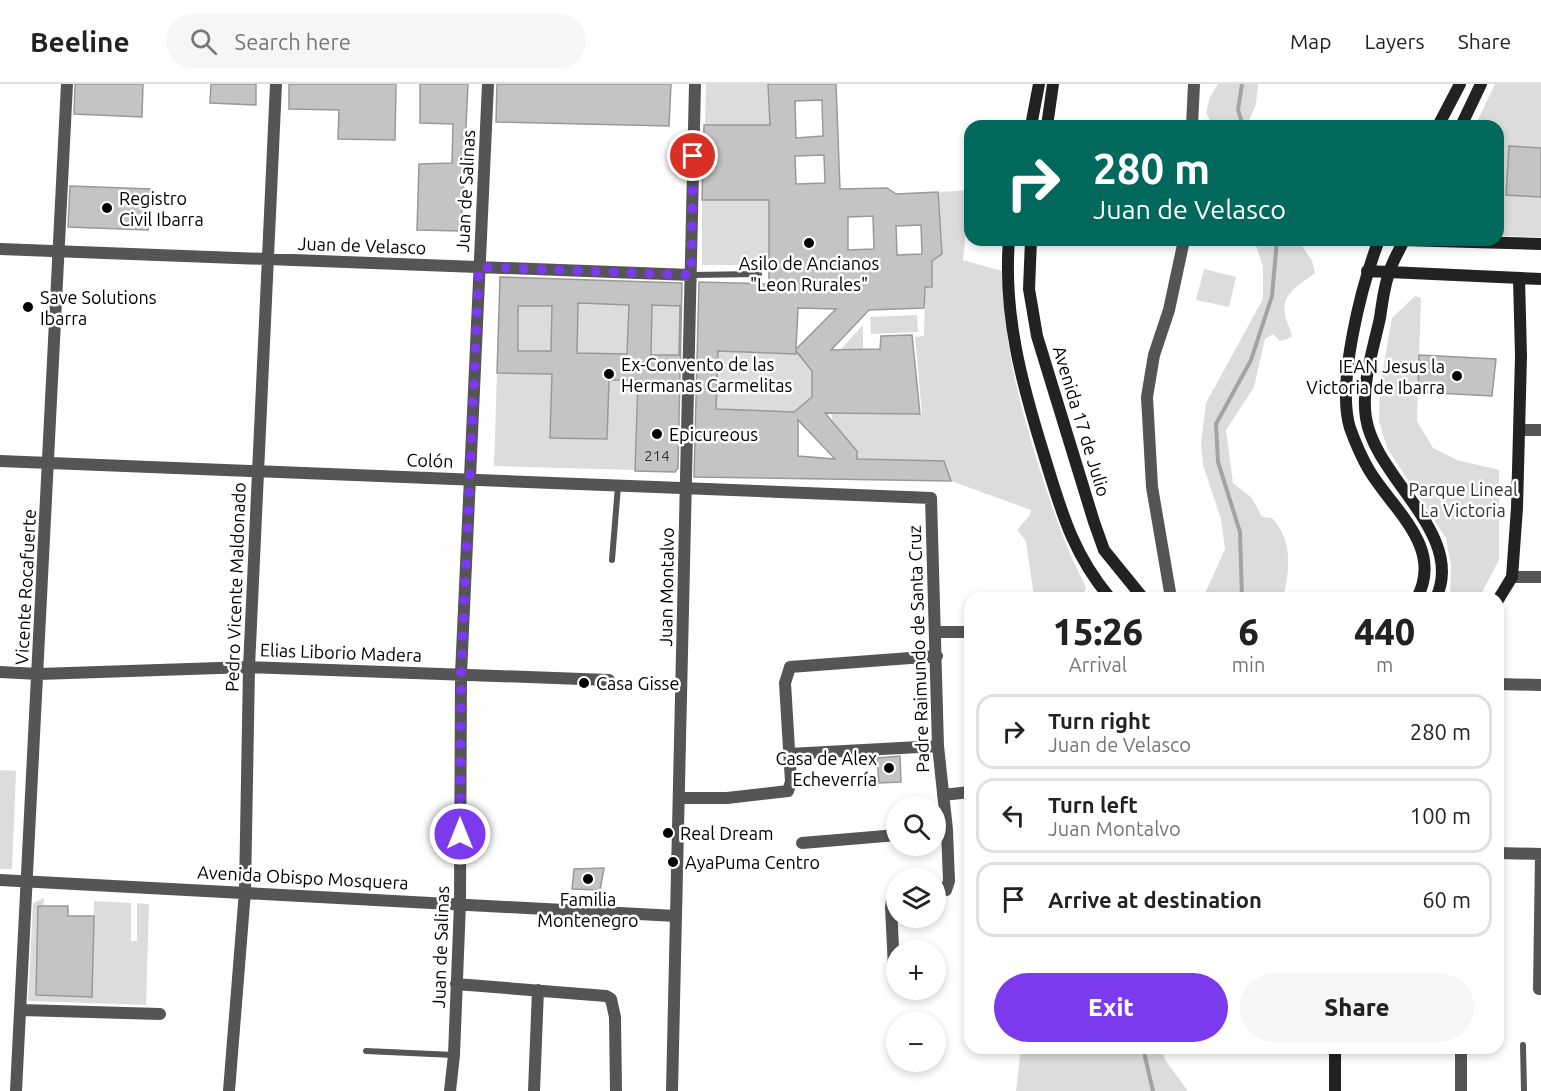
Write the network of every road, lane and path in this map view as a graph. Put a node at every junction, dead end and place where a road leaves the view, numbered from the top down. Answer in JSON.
{"nodes":[{"id":1,"x":67,"y":84,"type":"edge"},
{"id":2,"x":276,"y":84,"type":"edge"},
{"id":3,"x":488,"y":84,"type":"edge"},
{"id":4,"x":695,"y":84,"type":"edge"},
{"id":5,"x":1039,"y":84,"type":"edge"},
{"id":6,"x":1053,"y":84,"type":"edge"},
{"id":7,"x":1194,"y":84,"type":"edge"},
{"id":8,"x":1460,"y":84,"type":"edge"},
{"id":9,"x":1481,"y":84,"type":"edge"},
{"id":10,"x":1032,"y":120,"type":"edge"},
{"id":11,"x":1048,"y":120,"type":"edge"},
{"id":12,"x":1192,"y":120,"type":"edge"},
{"id":13,"x":1441,"y":120,"type":"edge"},
{"id":14,"x":1464,"y":120,"type":"edge"},
{"id":15,"x":1504,"y":243,"type":"edge"},
{"id":16,"x":1541,"y":244,"type":"edge"},
{"id":17,"x":1009,"y":246,"type":"edge"},
{"id":18,"x":1030,"y":246,"type":"edge"},
{"id":19,"x":1183,"y":246,"type":"edge"},
{"id":20,"x":1377,"y":246,"type":"edge"},
{"id":21,"x":1400,"y":246,"type":"edge"},
{"id":22,"x":0,"y":249,"type":"edge"},
{"id":23,"x":59,"y":251,"type":"junction"},
{"id":24,"x":268,"y":259,"type":"junction"},
{"id":25,"x":479,"y":267,"type":"junction"},
{"id":26,"x":1367,"y":271,"type":"junction"},
{"id":27,"x":1389,"y":273,"type":"junction"},
{"id":28,"x":759,"y":274,"type":"dead end"},
{"id":29,"x":691,"y":275,"type":"junction"},
{"id":30,"x":1519,"y":279,"type":"junction"},
{"id":31,"x":1541,"y":279,"type":"edge"},
{"id":32,"x":1520,"y":430,"type":"junction"},
{"id":33,"x":1541,"y":430,"type":"edge"},
{"id":34,"x":0,"y":461,"type":"edge"},
{"id":35,"x":49,"y":463,"type":"junction"},
{"id":36,"x":258,"y":471,"type":"junction"},
{"id":37,"x":470,"y":480,"type":"junction"},
{"id":38,"x":618,"y":486,"type":"junction"},
{"id":39,"x":686,"y":488,"type":"junction"},
{"id":40,"x":931,"y":498,"type":"joint"},
{"id":41,"x":612,"y":560,"type":"dead end"},
{"id":42,"x":1512,"y":577,"type":"junction"},
{"id":43,"x":1541,"y":578,"type":"edge"},
{"id":44,"x":1106,"y":592,"type":"edge"},
{"id":45,"x":1138,"y":592,"type":"edge"},
{"id":46,"x":1170,"y":592,"type":"edge"},
{"id":47,"x":1421,"y":592,"type":"edge"},
{"id":48,"x":1439,"y":592,"type":"edge"},
{"id":49,"x":1503,"y":592,"type":"edge"},
{"id":50,"x":936,"y":632,"type":"junction"},
{"id":51,"x":964,"y":632,"type":"edge"},
{"id":52,"x":937,"y":656,"type":"junction"},
{"id":53,"x":249,"y":667,"type":"junction"},
{"id":54,"x":0,"y":672,"type":"edge"},
{"id":55,"x":39,"y":674,"type":"junction"},
{"id":56,"x":461,"y":674,"type":"junction"},
{"id":57,"x":609,"y":680,"type":"dead end"},
{"id":58,"x":1504,"y":684,"type":"edge"},
{"id":59,"x":1541,"y":685,"type":"edge"},
{"id":60,"x":938,"y":746,"type":"junction"},
{"id":61,"x":789,"y":754,"type":"junction"},
{"id":62,"x":964,"y":793,"type":"edge"},
{"id":63,"x":943,"y":795,"type":"joint"},
{"id":64,"x":679,"y":798,"type":"junction"},
{"id":65,"x":886,"y":836,"type":"edge"},
{"id":66,"x":802,"y":843,"type":"dead end"},
{"id":67,"x":1504,"y":852,"type":"edge"},
{"id":68,"x":1541,"y":854,"type":"edge"},
{"id":69,"x":945,"y":856,"type":"edge"},
{"id":70,"x":0,"y":879,"type":"edge"},
{"id":71,"x":27,"y":880,"type":"junction"},
{"id":72,"x":946,"y":888,"type":"edge"},
{"id":73,"x":245,"y":891,"type":"junction"},
{"id":74,"x":460,"y":903,"type":"junction"},
{"id":75,"x":676,"y":916,"type":"junction"},
{"id":76,"x":456,"y":984,"type":"junction"},
{"id":77,"x":1539,"y":989,"type":"dead end"},
{"id":78,"x":538,"y":990,"type":"junction"},
{"id":79,"x":22,"y":1010,"type":"junction"},
{"id":80,"x":160,"y":1014,"type":"dead end"},
{"id":81,"x":1523,"y":1045,"type":"dead end"},
{"id":82,"x":366,"y":1051,"type":"dead end"},
{"id":83,"x":1335,"y":1054,"type":"edge"},
{"id":84,"x":1461,"y":1054,"type":"edge"},
{"id":85,"x":454,"y":1055,"type":"junction"},
{"id":86,"x":16,"y":1091,"type":"edge"},
{"id":87,"x":229,"y":1091,"type":"edge"},
{"id":88,"x":450,"y":1091,"type":"edge"},
{"id":89,"x":534,"y":1091,"type":"edge"},
{"id":90,"x":616,"y":1091,"type":"edge"},
{"id":91,"x":672,"y":1091,"type":"edge"},
{"id":92,"x":1335,"y":1091,"type":"edge"},
{"id":93,"x":1461,"y":1091,"type":"edge"},
{"id":94,"x":1524,"y":1091,"type":"edge"}],
"edges":[{"from":1,"to":23,"type":"street","name":"Vicente Rocafuerte"},
{"from":2,"to":24,"type":"street","name":"Pedro Vicente Maldonado"},
{"from":3,"to":25,"type":"street","name":"Juan de Salinas"},
{"from":4,"to":29,"type":"street","name":"Juan Montalvo"},
{"from":5,"to":10,"type":"main road"},
{"from":6,"to":11,"type":"main road"},
{"from":7,"to":12,"type":"street"},
{"from":8,"to":13,"type":"main road"},
{"from":9,"to":14,"type":"main road"},
{"from":15,"to":16,"type":"main road"},
{"from":17,"to":44,"type":"main road"},
{"from":18,"to":45,"type":"main road","name":"Avenida 17 de Julio"},
{"from":19,"to":46,"type":"street"},
{"from":20,"to":26,"type":"main road"},
{"from":21,"to":27,"type":"main road"},
{"from":22,"to":23,"type":"street","name":"Juan de Velasco"},
{"from":23,"to":24,"type":"street","name":"Juan de Velasco"},
{"from":23,"to":35,"type":"street","name":"Vicente Rocafuerte"},
{"from":24,"to":25,"type":"street","name":"Juan de Velasco"},
{"from":24,"to":36,"type":"street","name":"Pedro Vicente Maldonado"},
{"from":25,"to":29,"type":"street","name":"Juan de Velasco"},
{"from":25,"to":37,"type":"street","name":"Juan de Salinas"},
{"from":26,"to":27,"type":"main road"},
{"from":26,"to":47,"type":"main road"},
{"from":27,"to":30,"type":"main road"},
{"from":27,"to":48,"type":"main road"},
{"from":28,"to":29,"type":"lane","name":"Juan de Velasco"},
{"from":29,"to":39,"type":"street","name":"Juan Montalvo"},
{"from":30,"to":31,"type":"main road"},
{"from":30,"to":32,"type":"main road"},
{"from":32,"to":33,"type":"street"},
{"from":32,"to":42,"type":"main road"},
{"from":34,"to":35,"type":"street","name":"Colón"},
{"from":35,"to":36,"type":"street","name":"Colón"},
{"from":35,"to":55,"type":"street","name":"Vicente Rocafuerte"},
{"from":36,"to":37,"type":"street","name":"Colón"},
{"from":36,"to":53,"type":"street","name":"Pedro Vicente Maldonado"},
{"from":37,"to":38,"type":"street","name":"Colón"},
{"from":37,"to":56,"type":"street","name":"Juan de Salinas"},
{"from":38,"to":39,"type":"street","name":"Colón"},
{"from":38,"to":41,"type":"lane"},
{"from":39,"to":40,"type":"street","name":"Colón"},
{"from":39,"to":64,"type":"street","name":"Juan Montalvo"},
{"from":40,"to":50,"type":"street","name":"Padre Raimundo de Santa Cruz"},
{"from":42,"to":43,"type":"street"},
{"from":42,"to":49,"type":"main road"},
{"from":50,"to":51,"type":"street"},
{"from":50,"to":52,"type":"street","name":"Padre Raimundo de Santa Cruz"},
{"from":52,"to":60,"type":"street","name":"Padre Raimundo de Santa Cruz"},
{"from":52,"to":61,"type":"street"},
{"from":53,"to":55,"type":"street","name":"Elias Liborio Madera"},
{"from":53,"to":56,"type":"street","name":"Elias Liborio Madera"},
{"from":53,"to":73,"type":"street","name":"Pedro Vicente Maldonado"},
{"from":54,"to":55,"type":"street","name":"Elias Liborio Madera"},
{"from":55,"to":71,"type":"street","name":"Vicente Rocafuerte"},
{"from":56,"to":57,"type":"street","name":"Elias Liborio Madera"},
{"from":56,"to":74,"type":"street","name":"Juan de Salinas"},
{"from":58,"to":59,"type":"street"},
{"from":60,"to":61,"type":"street"},
{"from":60,"to":63,"type":"street","name":"Padre Raimundo de Santa Cruz"},
{"from":61,"to":64,"type":"street"},
{"from":62,"to":63,"type":"street"},
{"from":64,"to":75,"type":"street","name":"Juan Montalvo"},
{"from":65,"to":66,"type":"street"},
{"from":67,"to":68,"type":"street"},
{"from":68,"to":77,"type":"street"},
{"from":69,"to":72,"type":"street","name":"Padre Raimundo de Santa Cruz"},
{"from":70,"to":71,"type":"street","name":"Avenida Obispo Mosquera"},
{"from":71,"to":73,"type":"street","name":"Avenida Obispo Mosquera"},
{"from":71,"to":79,"type":"street","name":"Vicente Rocafuerte"},
{"from":73,"to":74,"type":"street","name":"Avenida Obispo Mosquera"},
{"from":73,"to":87,"type":"street","name":"Pedro Vicente Maldonado"},
{"from":74,"to":75,"type":"street","name":"Avenida Obispo Mosquera"},
{"from":74,"to":76,"type":"street","name":"Juan de Salinas"},
{"from":75,"to":91,"type":"street","name":"Juan Montalvo"},
{"from":76,"to":78,"type":"street"},
{"from":76,"to":85,"type":"street","name":"Juan de Salinas"},
{"from":78,"to":89,"type":"street"},
{"from":78,"to":90,"type":"street"},
{"from":79,"to":80,"type":"street"},
{"from":79,"to":86,"type":"street","name":"Vicente Rocafuerte"},
{"from":81,"to":94,"type":"lane"},
{"from":82,"to":85,"type":"lane"},
{"from":83,"to":92,"type":"main road"},
{"from":84,"to":93,"type":"street"},
{"from":85,"to":88,"type":"street","name":"Juan de Salinas"}]}
